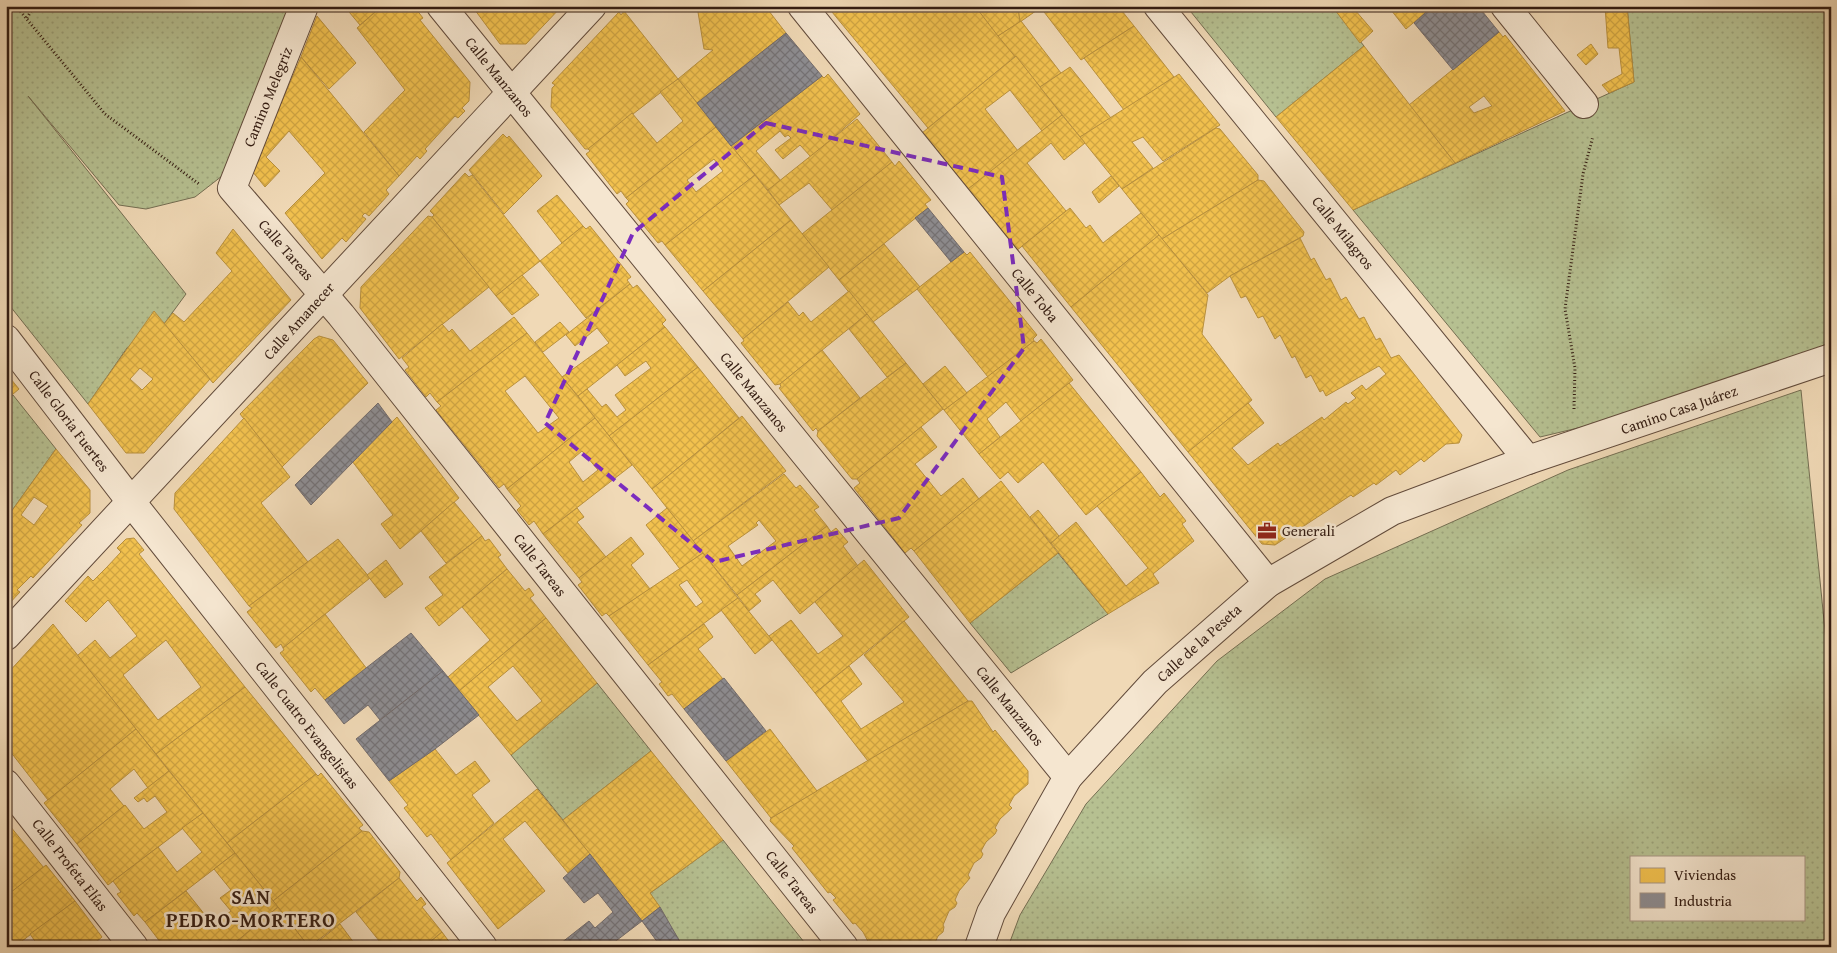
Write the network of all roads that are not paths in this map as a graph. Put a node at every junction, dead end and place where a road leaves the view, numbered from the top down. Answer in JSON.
{"nodes":[{"id":1,"x":304,"y":6,"type":"edge"},
{"id":2,"x":441,"y":6,"type":"edge"},
{"id":3,"x":592,"y":6,"type":"edge"},
{"id":4,"x":802,"y":6,"type":"edge"},
{"id":5,"x":1158,"y":6,"type":"edge"},
{"id":6,"x":1505,"y":6,"type":"edge"},
{"id":7,"x":511,"y":92,"type":"junction"},
{"id":8,"x":1584,"y":104,"type":"road end"},
{"id":9,"x":232,"y":188,"type":"joint"},
{"id":10,"x":324,"y":295,"type":"junction"},
{"id":11,"x":6,"y":339,"type":"edge"},
{"id":12,"x":1831,"y":358,"type":"edge"},
{"id":13,"x":1528,"y":460,"type":"junction"},
{"id":14,"x":132,"y":503,"type":"junction"},
{"id":15,"x":1268,"y":583,"type":"junction"},
{"id":16,"x":6,"y":636,"type":"edge"},
{"id":17,"x":1068,"y":778,"type":"junction"},
{"id":18,"x":6,"y":784,"type":"edge"},
{"id":19,"x":134,"y":947,"type":"edge"},
{"id":20,"x":482,"y":947,"type":"edge"},
{"id":21,"x":844,"y":947,"type":"edge"},
{"id":22,"x":979,"y":947,"type":"edge"}],
"edges":[{"from":1,"to":9,"type":"street","name":"Camino Melegriz"},
{"from":2,"to":7,"type":"street","name":"Calle Manzanos"},
{"from":3,"to":7,"type":"street","name":"Calle Amanecer"},
{"from":4,"to":15,"type":"street","name":"Calle Toba"},
{"from":5,"to":13,"type":"street","name":"Calle Milagros"},
{"from":6,"to":8,"type":"street"},
{"from":7,"to":10,"type":"street","name":"Calle Amanecer"},
{"from":7,"to":17,"type":"street","name":"Calle Manzanos"},
{"from":9,"to":10,"type":"street","name":"Calle Tareas"},
{"from":10,"to":14,"type":"street","name":"Calle Amanecer"},
{"from":10,"to":21,"type":"street","name":"Calle Tareas"},
{"from":11,"to":14,"type":"street","name":"Calle Gloria Fuertes"},
{"from":12,"to":13,"type":"street","name":"Camino Casa Juárez"},
{"from":13,"to":15,"type":"street","name":"Calle de la Peseta"},
{"from":14,"to":16,"type":"street","name":"Calle Amanecer"},
{"from":14,"to":20,"type":"street","name":"Calle Cuatro Evangelistas"},
{"from":15,"to":17,"type":"street","name":"Calle de la Peseta"},
{"from":17,"to":22,"type":"street","name":"Calle de la Peseta"},
{"from":18,"to":19,"type":"street","name":"Calle Profeta Elías"}]}
